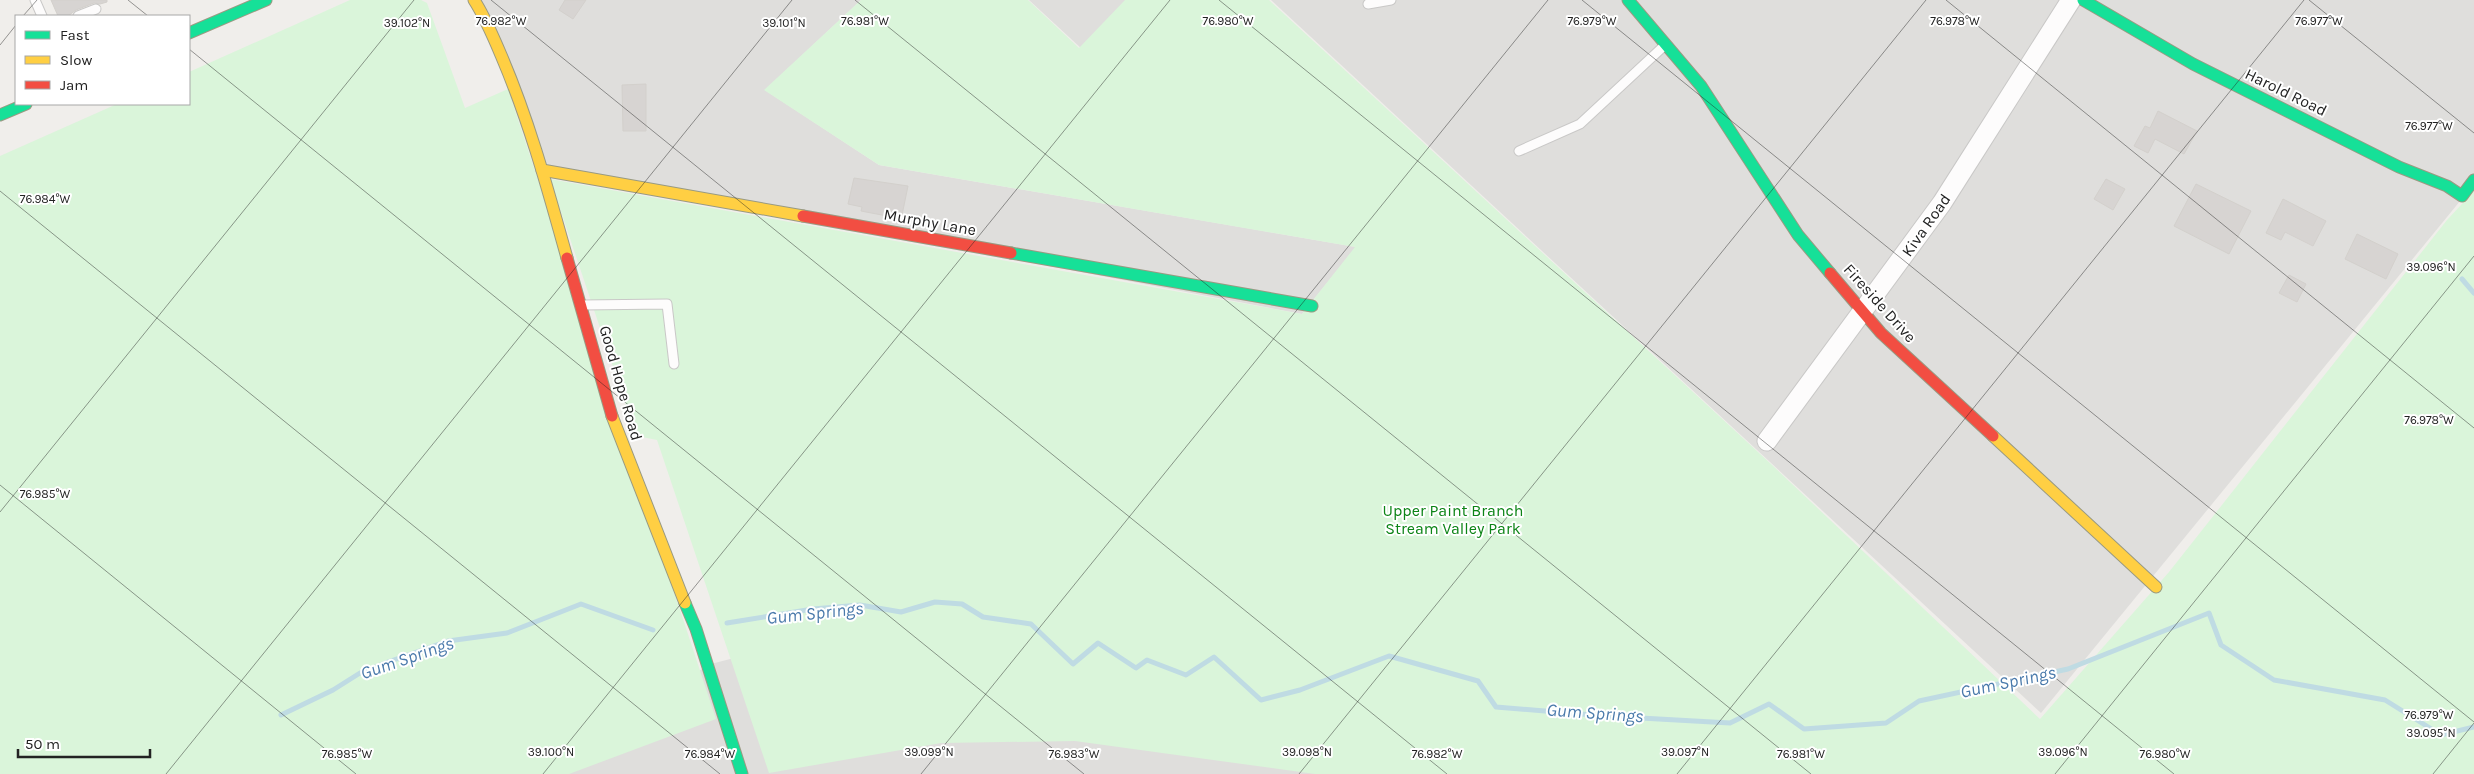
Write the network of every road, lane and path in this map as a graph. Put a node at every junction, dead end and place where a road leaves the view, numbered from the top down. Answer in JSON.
{"nodes":[{"id":1,"x":35,"y":0,"type":"edge"},
{"id":2,"x":266,"y":0,"type":"edge"},
{"id":3,"x":474,"y":0,"type":"edge"},
{"id":4,"x":1392,"y":0,"type":"edge"},
{"id":5,"x":1628,"y":0,"type":"edge"},
{"id":6,"x":2071,"y":0,"type":"edge"},
{"id":7,"x":2083,"y":0,"type":"edge"},
{"id":8,"x":1368,"y":4,"type":"dead end"},
{"id":9,"x":96,"y":9,"type":"dead end"},
{"id":10,"x":42,"y":15,"type":"edge"},
{"id":11,"x":81,"y":15,"type":"edge"},
{"id":12,"x":190,"y":33,"type":"edge"},
{"id":13,"x":1666,"y":44,"type":"junction"},
{"id":14,"x":23,"y":105,"type":"edge"},
{"id":15,"x":1,"y":112,"type":"edge"},
{"id":16,"x":1519,"y":151,"type":"dead end"},
{"id":17,"x":542,"y":170,"type":"junction"},
{"id":18,"x":2474,"y":180,"type":"edge"},
{"id":19,"x":582,"y":304,"type":"junction"},
{"id":20,"x":1312,"y":306,"type":"dead end"},
{"id":21,"x":1863,"y":312,"type":"junction"},
{"id":22,"x":674,"y":364,"type":"dead end"},
{"id":23,"x":1767,"y":441,"type":"dead end"},
{"id":24,"x":2156,"y":587,"type":"dead end"},
{"id":25,"x":742,"y":774,"type":"edge"}],
"edges":[{"from":1,"to":10,"type":"lane"},
{"from":2,"to":12,"type":"street"},
{"from":3,"to":17,"type":"street","name":"Good Hope Road"},
{"from":4,"to":8,"type":"lane"},
{"from":5,"to":13,"type":"street","name":"Fireside Drive"},
{"from":6,"to":21,"type":"street","name":"Kiva Road"},
{"from":7,"to":18,"type":"street","name":"Harold Road"},
{"from":9,"to":11,"type":"lane"},
{"from":13,"to":16,"type":"lane"},
{"from":13,"to":21,"type":"street","name":"Fireside Drive"},
{"from":14,"to":15,"type":"street"},
{"from":17,"to":19,"type":"street","name":"Good Hope Road"},
{"from":17,"to":20,"type":"street","name":"Murphy Lane"},
{"from":19,"to":22,"type":"lane"},
{"from":19,"to":25,"type":"street","name":"Good Hope Road"},
{"from":21,"to":23,"type":"street","name":"Kiva Road"},
{"from":21,"to":24,"type":"street","name":"Fireside Drive"}]}
